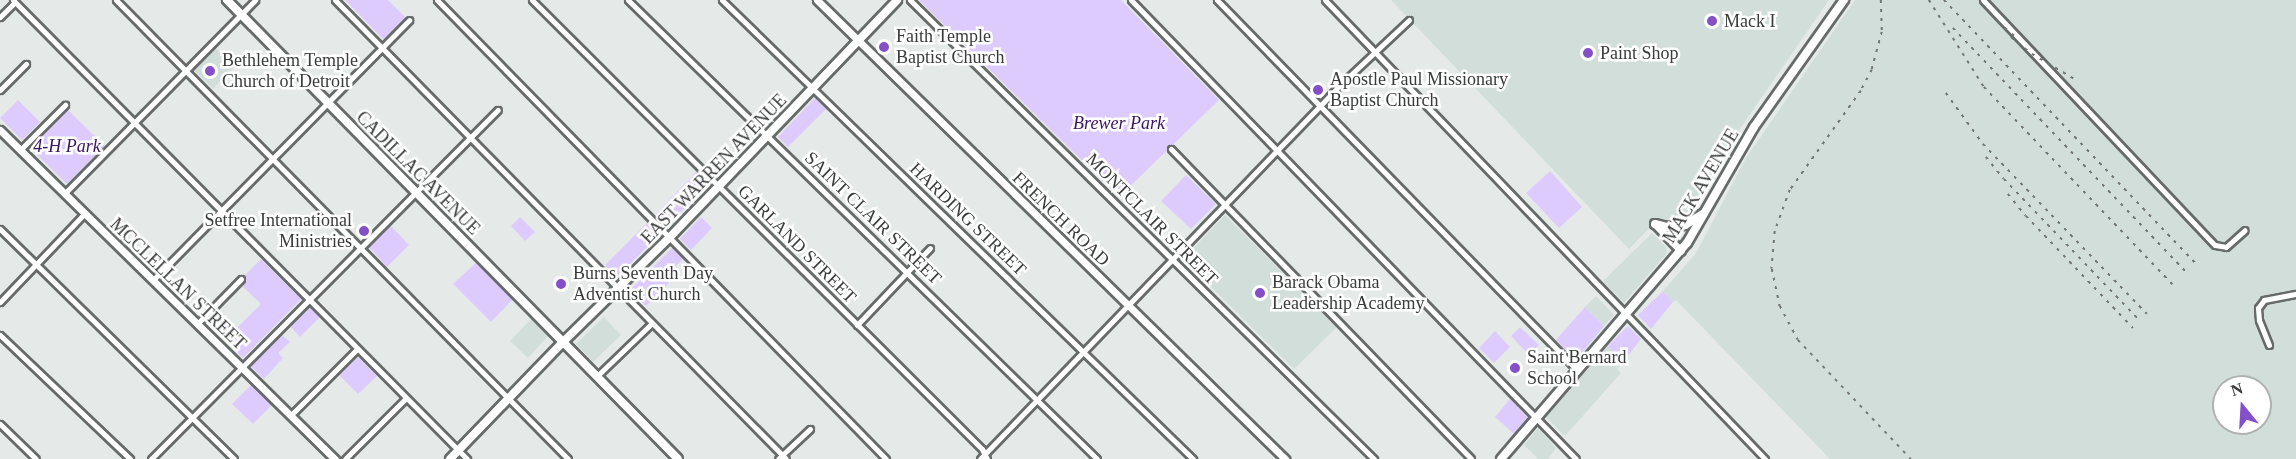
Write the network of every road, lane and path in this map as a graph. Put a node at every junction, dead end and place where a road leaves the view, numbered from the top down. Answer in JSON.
{"nodes":[{"id":1,"x":116,"y":0,"type":"edge"},
{"id":2,"x":227,"y":0,"type":"edge"},
{"id":3,"x":255,"y":0,"type":"edge"},
{"id":4,"x":335,"y":0,"type":"edge"},
{"id":5,"x":437,"y":0,"type":"edge"},
{"id":6,"x":532,"y":0,"type":"edge"},
{"id":7,"x":628,"y":0,"type":"edge"},
{"id":8,"x":723,"y":0,"type":"edge"},
{"id":9,"x":817,"y":0,"type":"edge"},
{"id":10,"x":897,"y":0,"type":"edge"},
{"id":11,"x":910,"y":0,"type":"edge"},
{"id":12,"x":1131,"y":0,"type":"edge"},
{"id":13,"x":1217,"y":0,"type":"edge"},
{"id":14,"x":1326,"y":0,"type":"edge"},
{"id":15,"x":1844,"y":0,"type":"edge"},
{"id":16,"x":1983,"y":0,"type":"edge"},
{"id":17,"x":14,"y":1,"type":"edge"},
{"id":18,"x":241,"y":15,"type":"junction"},
{"id":19,"x":0,"y":17,"type":"edge"},
{"id":20,"x":410,"y":20,"type":"dead end"},
{"id":21,"x":1409,"y":20,"type":"dead end"},
{"id":22,"x":858,"y":41,"type":"junction"},
{"id":23,"x":382,"y":48,"type":"junction"},
{"id":24,"x":1375,"y":52,"type":"junction"},
{"id":25,"x":26,"y":64,"type":"dead end"},
{"id":26,"x":185,"y":71,"type":"junction"},
{"id":27,"x":813,"y":88,"type":"junction"},
{"id":28,"x":0,"y":90,"type":"edge"},
{"id":29,"x":327,"y":103,"type":"junction"},
{"id":30,"x":65,"y":105,"type":"dead end"},
{"id":31,"x":1320,"y":106,"type":"junction"},
{"id":32,"x":498,"y":110,"type":"dead end"},
{"id":33,"x":134,"y":123,"type":"junction"},
{"id":34,"x":0,"y":130,"type":"edge"},
{"id":35,"x":767,"y":136,"type":"junction"},
{"id":36,"x":470,"y":138,"type":"junction"},
{"id":37,"x":1171,"y":149,"type":"dead end"},
{"id":38,"x":20,"y":150,"type":"junction"},
{"id":39,"x":1277,"y":150,"type":"junction"},
{"id":40,"x":272,"y":159,"type":"junction"},
{"id":41,"x":718,"y":186,"type":"junction"},
{"id":42,"x":415,"y":192,"type":"junction"},
{"id":43,"x":65,"y":193,"type":"junction"},
{"id":44,"x":1224,"y":206,"type":"junction"},
{"id":45,"x":222,"y":211,"type":"junction"},
{"id":46,"x":1705,"y":212,"type":"junction"},
{"id":47,"x":85,"y":213,"type":"junction"},
{"id":48,"x":1655,"y":224,"type":"joint"},
{"id":49,"x":0,"y":230,"type":"edge"},
{"id":50,"x":2245,"y":230,"type":"dead end"},
{"id":51,"x":670,"y":237,"type":"junction"},
{"id":52,"x":359,"y":248,"type":"junction"},
{"id":53,"x":930,"y":248,"type":"dead end"},
{"id":54,"x":1681,"y":251,"type":"junction"},
{"id":55,"x":1172,"y":260,"type":"junction"},
{"id":56,"x":36,"y":264,"type":"junction"},
{"id":57,"x":907,"y":272,"type":"junction"},
{"id":58,"x":240,"y":279,"type":"dead end"},
{"id":59,"x":153,"y":280,"type":"junction"},
{"id":60,"x":618,"y":289,"type":"junction"},
{"id":61,"x":2296,"y":294,"type":"edge"},
{"id":62,"x":309,"y":299,"type":"junction"},
{"id":63,"x":0,"y":302,"type":"edge"},
{"id":64,"x":1128,"y":306,"type":"junction"},
{"id":65,"x":1626,"y":314,"type":"junction"},
{"id":66,"x":652,"y":323,"type":"junction"},
{"id":67,"x":197,"y":324,"type":"junction"},
{"id":68,"x":857,"y":325,"type":"junction"},
{"id":69,"x":0,"y":335,"type":"edge"},
{"id":70,"x":563,"y":342,"type":"junction"},
{"id":71,"x":2269,"y":345,"type":"dead end"},
{"id":72,"x":357,"y":349,"type":"junction"},
{"id":73,"x":1083,"y":352,"type":"junction"},
{"id":74,"x":242,"y":367,"type":"junction"},
{"id":75,"x":1577,"y":370,"type":"junction"},
{"id":76,"x":597,"y":376,"type":"junction"},
{"id":77,"x":406,"y":398,"type":"junction"},
{"id":78,"x":507,"y":398,"type":"junction"},
{"id":79,"x":1036,"y":399,"type":"junction"},
{"id":80,"x":291,"y":416,"type":"junction"},
{"id":81,"x":1536,"y":417,"type":"junction"},
{"id":82,"x":192,"y":418,"type":"junction"},
{"id":83,"x":0,"y":424,"type":"edge"},
{"id":84,"x":810,"y":429,"type":"dead end"},
{"id":85,"x":458,"y":450,"type":"junction"},
{"id":86,"x":984,"y":457,"type":"edge"},
{"id":87,"x":782,"y":458,"type":"edge"},
{"id":88,"x":36,"y":459,"type":"edge"},
{"id":89,"x":130,"y":459,"type":"edge"},
{"id":90,"x":151,"y":459,"type":"edge"},
{"id":91,"x":234,"y":459,"type":"edge"},
{"id":92,"x":335,"y":459,"type":"edge"},
{"id":93,"x":345,"y":459,"type":"edge"},
{"id":94,"x":450,"y":459,"type":"edge"},
{"id":95,"x":467,"y":459,"type":"edge"},
{"id":96,"x":568,"y":459,"type":"edge"},
{"id":97,"x":678,"y":459,"type":"edge"},
{"id":98,"x":886,"y":459,"type":"edge"},
{"id":99,"x":1097,"y":459,"type":"edge"},
{"id":100,"x":1193,"y":459,"type":"edge"},
{"id":101,"x":1284,"y":459,"type":"edge"},
{"id":102,"x":1374,"y":459,"type":"edge"},
{"id":103,"x":1471,"y":459,"type":"edge"},
{"id":104,"x":1501,"y":459,"type":"edge"},
{"id":105,"x":1576,"y":459,"type":"edge"},
{"id":106,"x":1765,"y":459,"type":"edge"}],
"edges":[{"from":1,"to":26,"type":"street"},
{"from":2,"to":18,"type":"main road","name":"CADILLAC AVENUE"},
{"from":3,"to":18,"type":"street"},
{"from":4,"to":23,"type":"street"},
{"from":5,"to":51,"type":"street"},
{"from":6,"to":41,"type":"street","name":"GARLAND STREET"},
{"from":7,"to":35,"type":"street","name":"SAINT CLAIR STREET"},
{"from":8,"to":27,"type":"street","name":"HARDING STREET"},
{"from":9,"to":22,"type":"street","name":"FRENCH ROAD"},
{"from":10,"to":22,"type":"main road","name":"EAST WARREN AVENUE"},
{"from":11,"to":55,"type":"street","name":"MONTCLAIR STREET"},
{"from":12,"to":39,"type":"street"},
{"from":13,"to":31,"type":"street"},
{"from":14,"to":24,"type":"street"},
{"from":15,"to":46,"type":"main road","name":"MACK AVENUE"},
{"from":16,"to":50,"type":"street"},
{"from":17,"to":19,"type":"street"},
{"from":17,"to":33,"type":"street"},
{"from":18,"to":26,"type":"street"},
{"from":18,"to":29,"type":"main road","name":"CADILLAC AVENUE"},
{"from":20,"to":23,"type":"street"},
{"from":21,"to":24,"type":"street"},
{"from":22,"to":27,"type":"main road","name":"EAST WARREN AVENUE"},
{"from":22,"to":64,"type":"street","name":"FRENCH ROAD"},
{"from":23,"to":29,"type":"street"},
{"from":23,"to":36,"type":"street"},
{"from":24,"to":31,"type":"street"},
{"from":24,"to":65,"type":"street"},
{"from":25,"to":28,"type":"street"},
{"from":26,"to":33,"type":"street"},
{"from":26,"to":40,"type":"street"},
{"from":27,"to":35,"type":"main road","name":"EAST WARREN AVENUE"},
{"from":27,"to":73,"type":"street","name":"HARDING STREET"},
{"from":29,"to":40,"type":"street"},
{"from":29,"to":42,"type":"main road","name":"CADILLAC AVENUE"},
{"from":30,"to":38,"type":"street"},
{"from":31,"to":39,"type":"street"},
{"from":31,"to":75,"type":"street"},
{"from":32,"to":36,"type":"street"},
{"from":33,"to":43,"type":"street"},
{"from":33,"to":45,"type":"street"},
{"from":34,"to":38,"type":"street","name":"MCCLELLAN STREET"},
{"from":35,"to":41,"type":"main road","name":"EAST WARREN AVENUE"},
{"from":35,"to":57,"type":"street","name":"SAINT CLAIR STREET"},
{"from":36,"to":42,"type":"street"},
{"from":36,"to":60,"type":"street"},
{"from":37,"to":44,"type":"street"},
{"from":38,"to":43,"type":"street","name":"MCCLELLAN STREET"},
{"from":39,"to":44,"type":"street"},
{"from":39,"to":81,"type":"street"},
{"from":40,"to":45,"type":"street"},
{"from":40,"to":52,"type":"street"},
{"from":41,"to":51,"type":"main road","name":"EAST WARREN AVENUE"},
{"from":41,"to":68,"type":"street","name":"GARLAND STREET"},
{"from":42,"to":52,"type":"street"},
{"from":42,"to":70,"type":"main road","name":"CADILLAC AVENUE"},
{"from":43,"to":47,"type":"street","name":"MCCLELLAN STREET"},
{"from":44,"to":55,"type":"street"},
{"from":44,"to":103,"type":"street"},
{"from":45,"to":59,"type":"street"},
{"from":45,"to":62,"type":"street"},
{"from":46,"to":48,"type":"main road"},
{"from":46,"to":54,"type":"main road","name":"MACK AVENUE"},
{"from":47,"to":56,"type":"street"},
{"from":47,"to":59,"type":"street","name":"MCCLELLAN STREET"},
{"from":48,"to":54,"type":"street"},
{"from":49,"to":56,"type":"street"},
{"from":51,"to":60,"type":"main road","name":"EAST WARREN AVENUE"},
{"from":51,"to":98,"type":"street"},
{"from":52,"to":62,"type":"street"},
{"from":52,"to":78,"type":"street"},
{"from":53,"to":57,"type":"street"},
{"from":54,"to":65,"type":"main road","name":"MACK AVENUE"},
{"from":55,"to":64,"type":"street"},
{"from":55,"to":102,"type":"street","name":"MONTCLAIR STREET"},
{"from":56,"to":63,"type":"street"},
{"from":56,"to":82,"type":"street"},
{"from":57,"to":68,"type":"street"},
{"from":57,"to":79,"type":"street","name":"SAINT CLAIR STREET"},
{"from":58,"to":67,"type":"street"},
{"from":59,"to":67,"type":"street","name":"MCCLELLAN STREET"},
{"from":60,"to":66,"type":"street"},
{"from":60,"to":70,"type":"main road","name":"EAST WARREN AVENUE"},
{"from":61,"to":71,"type":"street"},
{"from":62,"to":72,"type":"street"},
{"from":62,"to":74,"type":"street"},
{"from":64,"to":73,"type":"street"},
{"from":64,"to":101,"type":"street","name":"FRENCH ROAD"},
{"from":65,"to":75,"type":"main road","name":"MACK AVENUE"},
{"from":65,"to":106,"type":"street"},
{"from":66,"to":76,"type":"street"},
{"from":66,"to":87,"type":"street"},
{"from":67,"to":74,"type":"street","name":"MCCLELLAN STREET"},
{"from":68,"to":86,"type":"street","name":"GARLAND STREET"},
{"from":69,"to":89,"type":"street"},
{"from":70,"to":76,"type":"main road","name":"CADILLAC AVENUE"},
{"from":70,"to":78,"type":"main road","name":"EAST WARREN AVENUE"},
{"from":72,"to":77,"type":"street"},
{"from":72,"to":80,"type":"street"},
{"from":73,"to":79,"type":"street"},
{"from":73,"to":100,"type":"street","name":"HARDING STREET"},
{"from":74,"to":80,"type":"street","name":"MCCLELLAN STREET"},
{"from":74,"to":82,"type":"street"},
{"from":75,"to":81,"type":"main road","name":"MACK AVENUE"},
{"from":76,"to":97,"type":"main road","name":"CADILLAC AVENUE"},
{"from":77,"to":85,"type":"street"},
{"from":77,"to":93,"type":"street"},
{"from":78,"to":85,"type":"main road","name":"EAST WARREN AVENUE"},
{"from":78,"to":96,"type":"street"},
{"from":79,"to":86,"type":"street"},
{"from":79,"to":99,"type":"street","name":"SAINT CLAIR STREET"},
{"from":80,"to":92,"type":"street","name":"MCCLELLAN STREET"},
{"from":81,"to":104,"type":"main road","name":"MACK AVENUE"},
{"from":81,"to":105,"type":"street"},
{"from":82,"to":90,"type":"street"},
{"from":82,"to":91,"type":"street"},
{"from":83,"to":88,"type":"street"},
{"from":84,"to":87,"type":"street"},
{"from":85,"to":94,"type":"main road","name":"EAST WARREN AVENUE"},
{"from":85,"to":95,"type":"street"}]}
